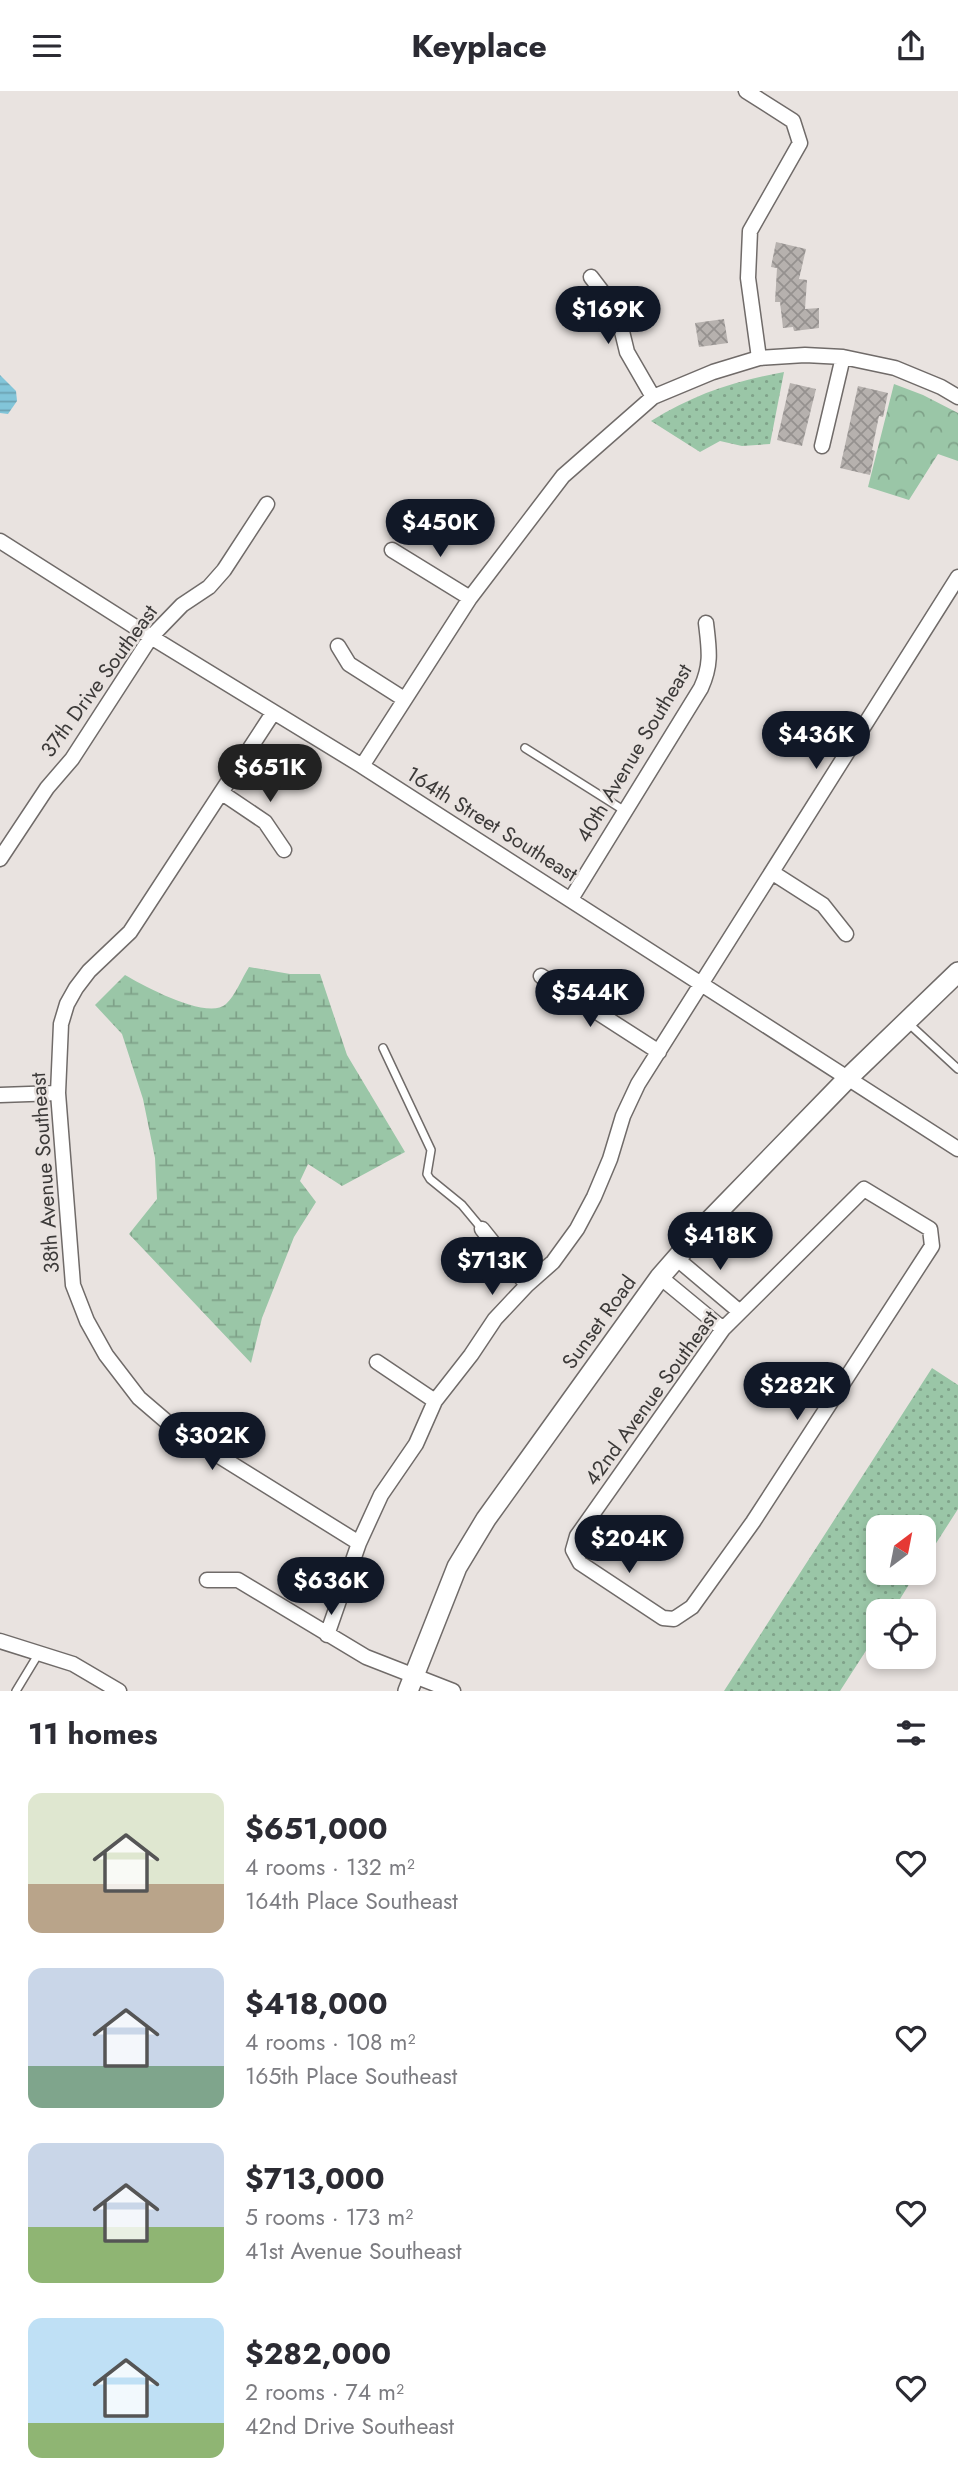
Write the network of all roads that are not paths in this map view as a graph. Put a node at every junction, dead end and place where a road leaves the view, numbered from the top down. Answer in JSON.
{"nodes":[{"id":1,"x":746,"y":91,"type":"edge"},
{"id":2,"x":591,"y":277,"type":"dead end"},
{"id":3,"x":843,"y":357,"type":"junction"},
{"id":4,"x":759,"y":358,"type":"junction"},
{"id":5,"x":653,"y":397,"type":"junction"},
{"id":6,"x":958,"y":397,"type":"edge"},
{"id":7,"x":822,"y":446,"type":"dead end"},
{"id":8,"x":267,"y":504,"type":"dead end"},
{"id":9,"x":0,"y":541,"type":"edge"},
{"id":10,"x":392,"y":550,"type":"dead end"},
{"id":11,"x":958,"y":577,"type":"edge"},
{"id":12,"x":470,"y":598,"type":"junction"},
{"id":13,"x":706,"y":623,"type":"dead end"},
{"id":14,"x":152,"y":637,"type":"junction"},
{"id":15,"x":338,"y":646,"type":"dead end"},
{"id":16,"x":404,"y":699,"type":"junction"},
{"id":17,"x":273,"y":713,"type":"junction"},
{"id":18,"x":525,"y":748,"type":"dead end"},
{"id":19,"x":362,"y":766,"type":"junction"},
{"id":20,"x":222,"y":793,"type":"junction"},
{"id":21,"x":625,"y":811,"type":"junction"},
{"id":22,"x":284,"y":850,"type":"dead end"},
{"id":23,"x":0,"y":859,"type":"edge"},
{"id":24,"x":773,"y":873,"type":"junction"},
{"id":25,"x":571,"y":899,"type":"junction"},
{"id":26,"x":846,"y":934,"type":"dead end"},
{"id":27,"x":958,"y":972,"type":"edge"},
{"id":28,"x":541,"y":977,"type":"dead end"},
{"id":29,"x":703,"y":983,"type":"junction"},
{"id":30,"x":907,"y":1022,"type":"junction"},
{"id":31,"x":383,"y":1048,"type":"dead end"},
{"id":32,"x":659,"y":1052,"type":"junction"},
{"id":33,"x":958,"y":1069,"type":"edge"},
{"id":34,"x":848,"y":1078,"type":"junction"},
{"id":35,"x":58,"y":1093,"type":"junction"},
{"id":36,"x":0,"y":1095,"type":"edge"},
{"id":37,"x":958,"y":1149,"type":"edge"},
{"id":38,"x":482,"y":1229,"type":"joint"},
{"id":39,"x":676,"y":1258,"type":"junction"},
{"id":40,"x":660,"y":1277,"type":"junction"},
{"id":41,"x":527,"y":1285,"type":"junction"},
{"id":42,"x":740,"y":1312,"type":"junction"},
{"id":43,"x":723,"y":1329,"type":"junction"},
{"id":44,"x":377,"y":1362,"type":"dead end"},
{"id":45,"x":435,"y":1401,"type":"junction"},
{"id":46,"x":359,"y":1543,"type":"junction"},
{"id":47,"x":207,"y":1580,"type":"dead end"},
{"id":48,"x":327,"y":1635,"type":"junction"},
{"id":49,"x":0,"y":1641,"type":"edge"},
{"id":50,"x":38,"y":1653,"type":"junction"},
{"id":51,"x":411,"y":1684,"type":"edge"},
{"id":52,"x":16,"y":1691,"type":"edge"},
{"id":53,"x":119,"y":1691,"type":"edge"},
{"id":54,"x":453,"y":1691,"type":"edge"}],
"edges":[{"from":1,"to":4,"type":"street"},
{"from":2,"to":5,"type":"street"},
{"from":3,"to":4,"type":"street"},
{"from":3,"to":6,"type":"street"},
{"from":3,"to":7,"type":"street"},
{"from":4,"to":5,"type":"street"},
{"from":5,"to":12,"type":"street"},
{"from":8,"to":14,"type":"street","name":"37th Drive Southeast"},
{"from":9,"to":14,"type":"street","name":"164th Street Southeast"},
{"from":10,"to":12,"type":"street"},
{"from":11,"to":24,"type":"street"},
{"from":12,"to":16,"type":"street"},
{"from":13,"to":21,"type":"street","name":"40th Avenue Southeast"},
{"from":14,"to":17,"type":"street","name":"164th Street Southeast"},
{"from":14,"to":23,"type":"street","name":"37th Drive Southeast"},
{"from":15,"to":16,"type":"street"},
{"from":16,"to":19,"type":"street"},
{"from":17,"to":19,"type":"street","name":"164th Street Southeast"},
{"from":17,"to":20,"type":"street","name":"38th Avenue Southeast"},
{"from":18,"to":21,"type":"lane"},
{"from":19,"to":25,"type":"street","name":"164th Street Southeast"},
{"from":20,"to":22,"type":"street"},
{"from":20,"to":35,"type":"street","name":"38th Avenue Southeast"},
{"from":21,"to":25,"type":"street","name":"40th Avenue Southeast"},
{"from":24,"to":26,"type":"street"},
{"from":24,"to":29,"type":"street"},
{"from":25,"to":29,"type":"street","name":"164th Street Southeast"},
{"from":27,"to":30,"type":"street","name":"Sunset Road"},
{"from":28,"to":32,"type":"street"},
{"from":29,"to":32,"type":"street"},
{"from":29,"to":34,"type":"street","name":"164th Street Southeast"},
{"from":30,"to":33,"type":"lane"},
{"from":30,"to":34,"type":"street","name":"Sunset Road"},
{"from":31,"to":38,"type":"lane"},
{"from":32,"to":41,"type":"street"},
{"from":34,"to":37,"type":"street","name":"164th Street Southeast"},
{"from":34,"to":39,"type":"street","name":"Sunset Road"},
{"from":35,"to":36,"type":"street"},
{"from":35,"to":46,"type":"street","name":"38th Avenue Southeast"},
{"from":38,"to":41,"type":"street"},
{"from":39,"to":40,"type":"street","name":"Sunset Road"},
{"from":39,"to":42,"type":"street"},
{"from":40,"to":43,"type":"street"},
{"from":40,"to":51,"type":"street","name":"Sunset Road"},
{"from":41,"to":45,"type":"street"},
{"from":42,"to":43,"type":"street","name":"42nd Avenue Southeast"},
{"from":42,"to":43,"type":"street","name":"42nd Avenue Southeast"},
{"from":44,"to":45,"type":"street"},
{"from":45,"to":46,"type":"street"},
{"from":46,"to":48,"type":"street"},
{"from":47,"to":48,"type":"street"},
{"from":48,"to":51,"type":"street"},
{"from":49,"to":50,"type":"street"},
{"from":50,"to":52,"type":"lane"},
{"from":50,"to":53,"type":"street"},
{"from":51,"to":54,"type":"street"}]}
